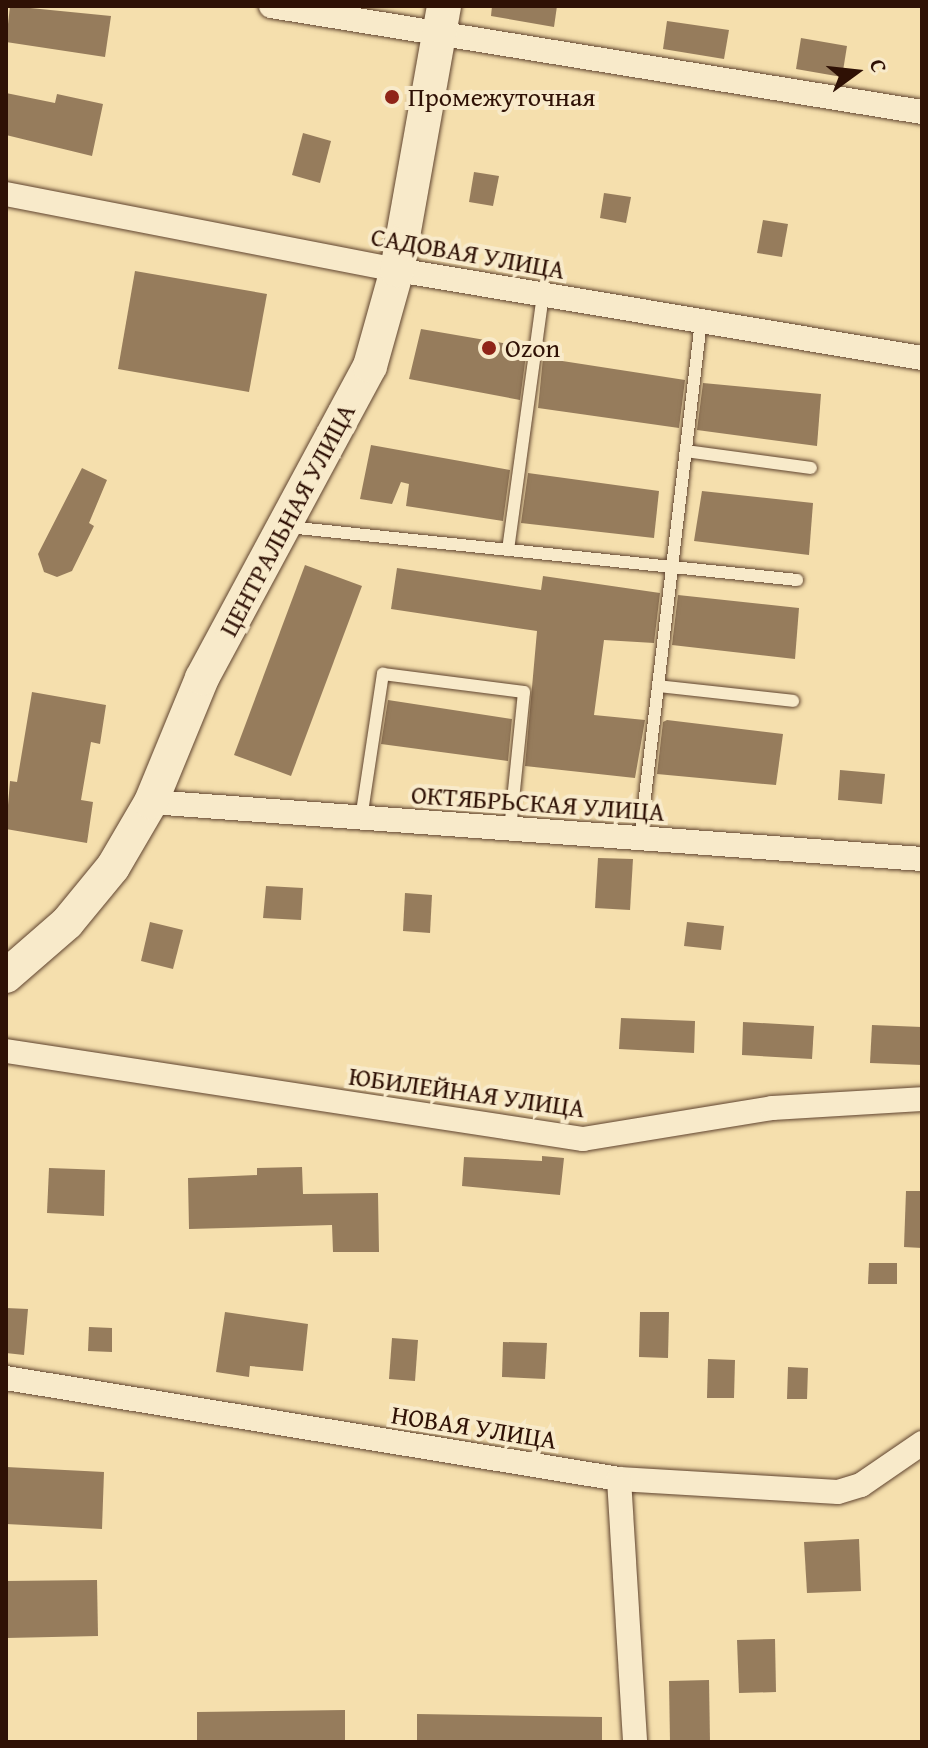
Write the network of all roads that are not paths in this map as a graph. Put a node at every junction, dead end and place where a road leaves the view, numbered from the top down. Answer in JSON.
{"nodes":[{"id":1,"x":271,"y":6,"type":"edge"},
{"id":2,"x":441,"y":21,"type":"edge"},
{"id":3,"x":922,"y":112,"type":"edge"},
{"id":4,"x":6,"y":194,"type":"edge"},
{"id":5,"x":397,"y":270,"type":"junction"},
{"id":6,"x":543,"y":295,"type":"junction"},
{"id":7,"x":701,"y":321,"type":"junction"},
{"id":8,"x":922,"y":358,"type":"edge"},
{"id":9,"x":686,"y":451,"type":"junction"},
{"id":10,"x":811,"y":468,"type":"dead end"},
{"id":11,"x":285,"y":527,"type":"junction"},
{"id":12,"x":508,"y":550,"type":"junction"},
{"id":13,"x":672,"y":567,"type":"junction"},
{"id":14,"x":797,"y":580,"type":"dead end"},
{"id":15,"x":658,"y":686,"type":"junction"},
{"id":16,"x":793,"y":701,"type":"dead end"},
{"id":17,"x":151,"y":802,"type":"junction"},
{"id":18,"x":361,"y":819,"type":"junction"},
{"id":19,"x":510,"y":829,"type":"junction"},
{"id":20,"x":640,"y":839,"type":"junction"},
{"id":21,"x":922,"y":859,"type":"edge"},
{"id":22,"x":6,"y":976,"type":"edge"},
{"id":23,"x":6,"y":1051,"type":"edge"},
{"id":24,"x":922,"y":1099,"type":"edge"},
{"id":25,"x":6,"y":1378,"type":"edge"},
{"id":26,"x":922,"y":1443,"type":"edge"},
{"id":27,"x":619,"y":1479,"type":"junction"},
{"id":28,"x":635,"y":1742,"type":"edge"}],
"edges":[{"from":1,"to":2,"type":"street"},
{"from":2,"to":3,"type":"street"},
{"from":2,"to":5,"type":"street","name":"ЦЕНТРАЛЬНАЯ УЛИЦА"},
{"from":4,"to":5,"type":"street","name":"САДОВАЯ УЛИЦА"},
{"from":5,"to":6,"type":"street","name":"САДОВАЯ УЛИЦА"},
{"from":5,"to":11,"type":"street","name":"ЦЕНТРАЛЬНАЯ УЛИЦА"},
{"from":6,"to":7,"type":"street","name":"САДОВАЯ УЛИЦА"},
{"from":6,"to":12,"type":"lane"},
{"from":7,"to":8,"type":"street","name":"САДОВАЯ УЛИЦА"},
{"from":7,"to":9,"type":"lane"},
{"from":9,"to":10,"type":"lane"},
{"from":9,"to":13,"type":"lane"},
{"from":11,"to":12,"type":"lane"},
{"from":11,"to":17,"type":"street","name":"ЦЕНТРАЛЬНАЯ УЛИЦА"},
{"from":12,"to":13,"type":"lane"},
{"from":13,"to":14,"type":"lane"},
{"from":13,"to":15,"type":"lane"},
{"from":15,"to":16,"type":"lane"},
{"from":15,"to":20,"type":"lane"},
{"from":17,"to":18,"type":"street","name":"ОКТЯБРЬСКАЯ УЛИЦА"},
{"from":17,"to":22,"type":"street","name":"ЦЕНТРАЛЬНАЯ УЛИЦА"},
{"from":18,"to":19,"type":"street","name":"ОКТЯБРЬСКАЯ УЛИЦА"},
{"from":18,"to":19,"type":"lane"},
{"from":19,"to":20,"type":"street","name":"ОКТЯБРЬСКАЯ УЛИЦА"},
{"from":20,"to":21,"type":"street","name":"ОКТЯБРЬСКАЯ УЛИЦА"},
{"from":23,"to":24,"type":"street","name":"ЮБИЛЕЙНАЯ УЛИЦА"},
{"from":25,"to":27,"type":"street","name":"НОВАЯ УЛИЦА"},
{"from":26,"to":27,"type":"street","name":"НОВАЯ УЛИЦА"},
{"from":27,"to":28,"type":"street"}]}
